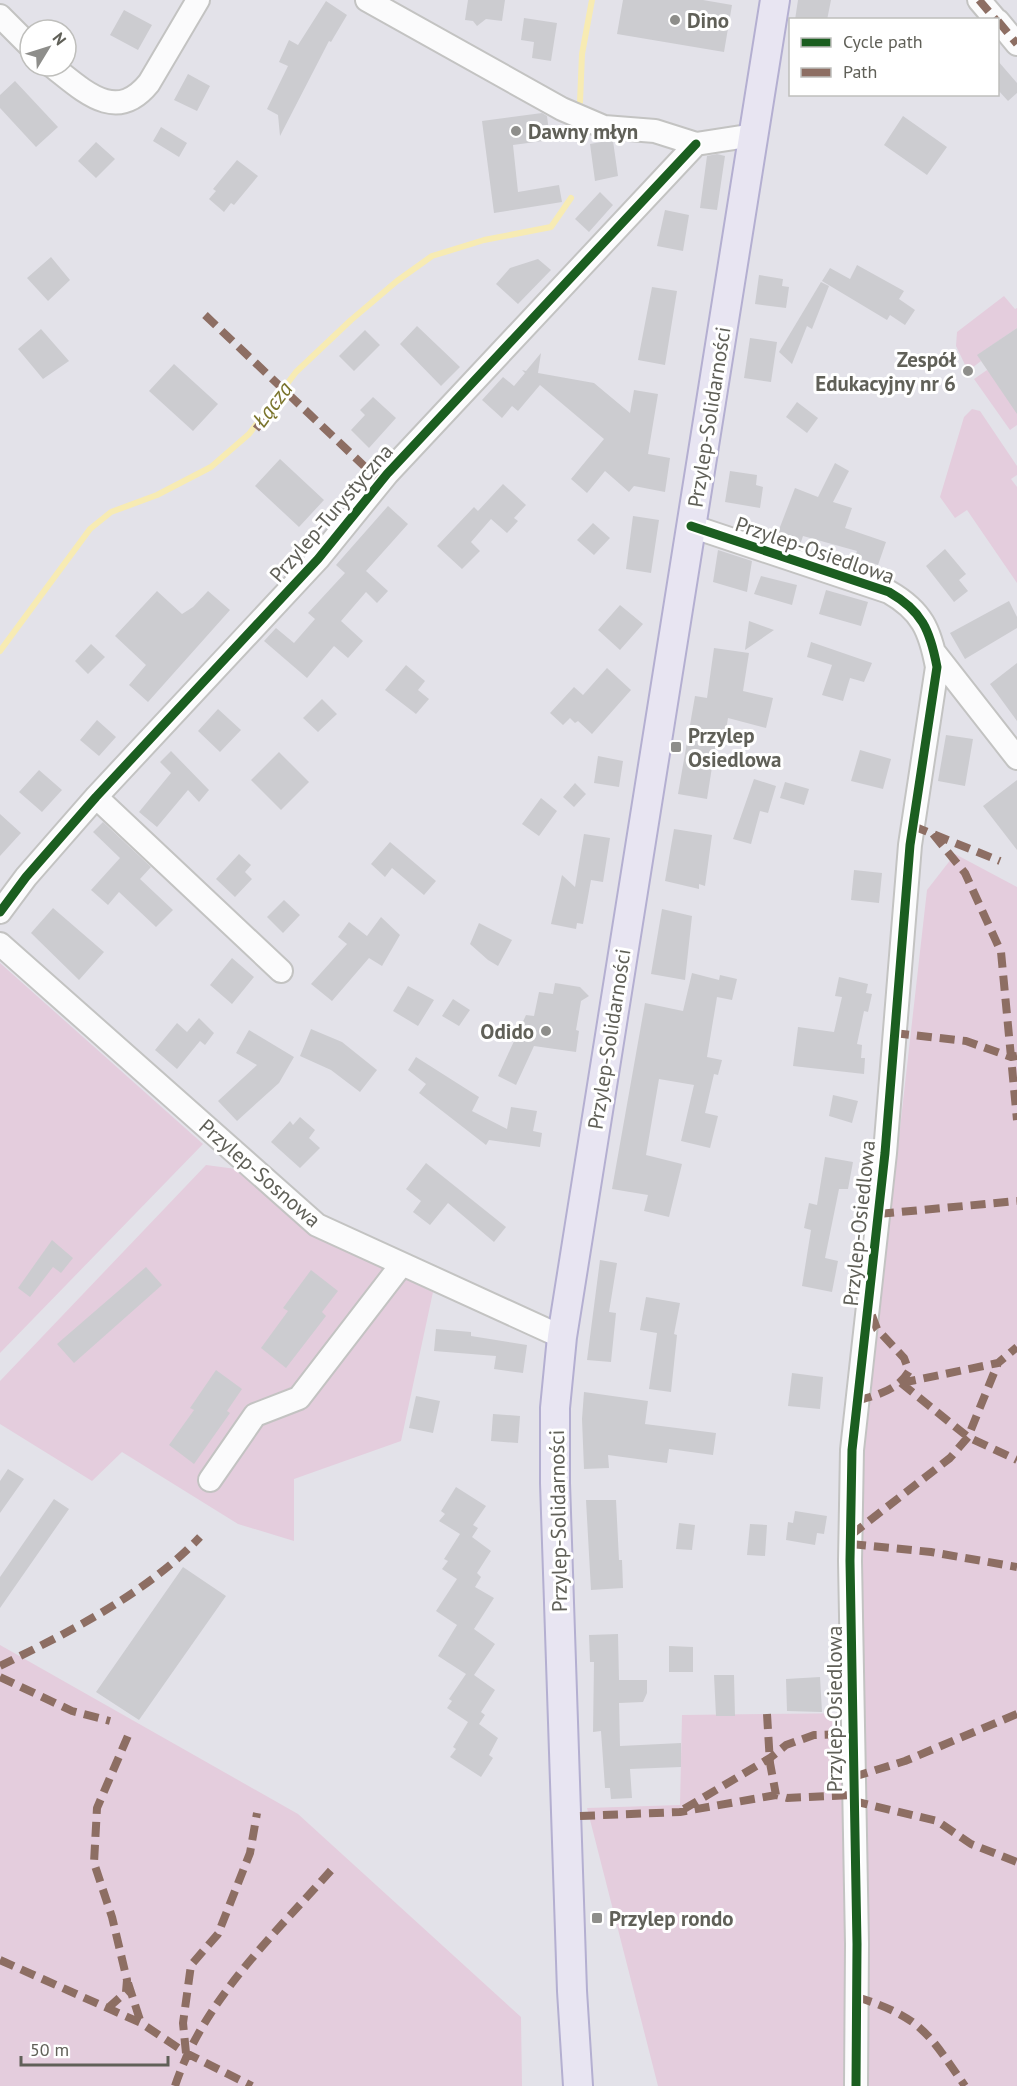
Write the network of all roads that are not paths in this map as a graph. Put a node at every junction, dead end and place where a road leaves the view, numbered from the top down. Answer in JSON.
{"nodes":[{"id":1,"x":198,"y":0,"type":"edge"},
{"id":2,"x":366,"y":0,"type":"edge"},
{"id":3,"x":775,"y":0,"type":"edge"},
{"id":4,"x":979,"y":0,"type":"edge"},
{"id":5,"x":1,"y":13,"type":"edge"},
{"id":6,"x":995,"y":18,"type":"edge"},
{"id":7,"x":999,"y":22,"type":"edge"},
{"id":8,"x":18,"y":32,"type":"edge"},
{"id":9,"x":1017,"y":44,"type":"edge"},
{"id":10,"x":67,"y":78,"type":"edge"},
{"id":11,"x":754,"y":135,"type":"junction"},
{"id":12,"x":696,"y":144,"type":"junction"},
{"id":13,"x":692,"y":526,"type":"junction"},
{"id":14,"x":934,"y":652,"type":"junction"},
{"id":15,"x":1017,"y":758,"type":"edge"},
{"id":16,"x":96,"y":797,"type":"junction"},
{"id":17,"x":0,"y":912,"type":"edge"},
{"id":18,"x":0,"y":944,"type":"edge"},
{"id":19,"x":281,"y":971,"type":"dead end"},
{"id":20,"x":402,"y":1264,"type":"junction"},
{"id":21,"x":562,"y":1337,"type":"junction"},
{"id":22,"x":210,"y":1480,"type":"dead end"},
{"id":23,"x":578,"y":2086,"type":"edge"},
{"id":24,"x":856,"y":2086,"type":"edge"}],
"edges":[{"from":1,"to":10,"type":"street"},
{"from":2,"to":12,"type":"street"},
{"from":3,"to":11,"type":"main road","name":"Przylep-Solidarności"},
{"from":4,"to":6,"type":"street"},
{"from":5,"to":8,"type":"street"},
{"from":7,"to":9,"type":"street"},
{"from":11,"to":12,"type":"street"},
{"from":11,"to":13,"type":"main road","name":"Przylep-Solidarności"},
{"from":12,"to":16,"type":"street","name":"Przylep-Turystyczna"},
{"from":13,"to":14,"type":"street","name":"Przylep-Osiedlowa"},
{"from":13,"to":21,"type":"main road","name":"Przylep-Solidarności"},
{"from":14,"to":15,"type":"street","name":"Przylep-Osiedlowa"},
{"from":14,"to":24,"type":"street","name":"Przylep-Osiedlowa"},
{"from":16,"to":17,"type":"street","name":"Przylep-Turystyczna"},
{"from":16,"to":19,"type":"street"},
{"from":18,"to":20,"type":"street","name":"Przylep-Sosnowa"},
{"from":20,"to":21,"type":"street","name":"Przylep-Sosnowa"},
{"from":20,"to":22,"type":"street"},
{"from":21,"to":23,"type":"main road","name":"Przylep-Solidarności"}]}
